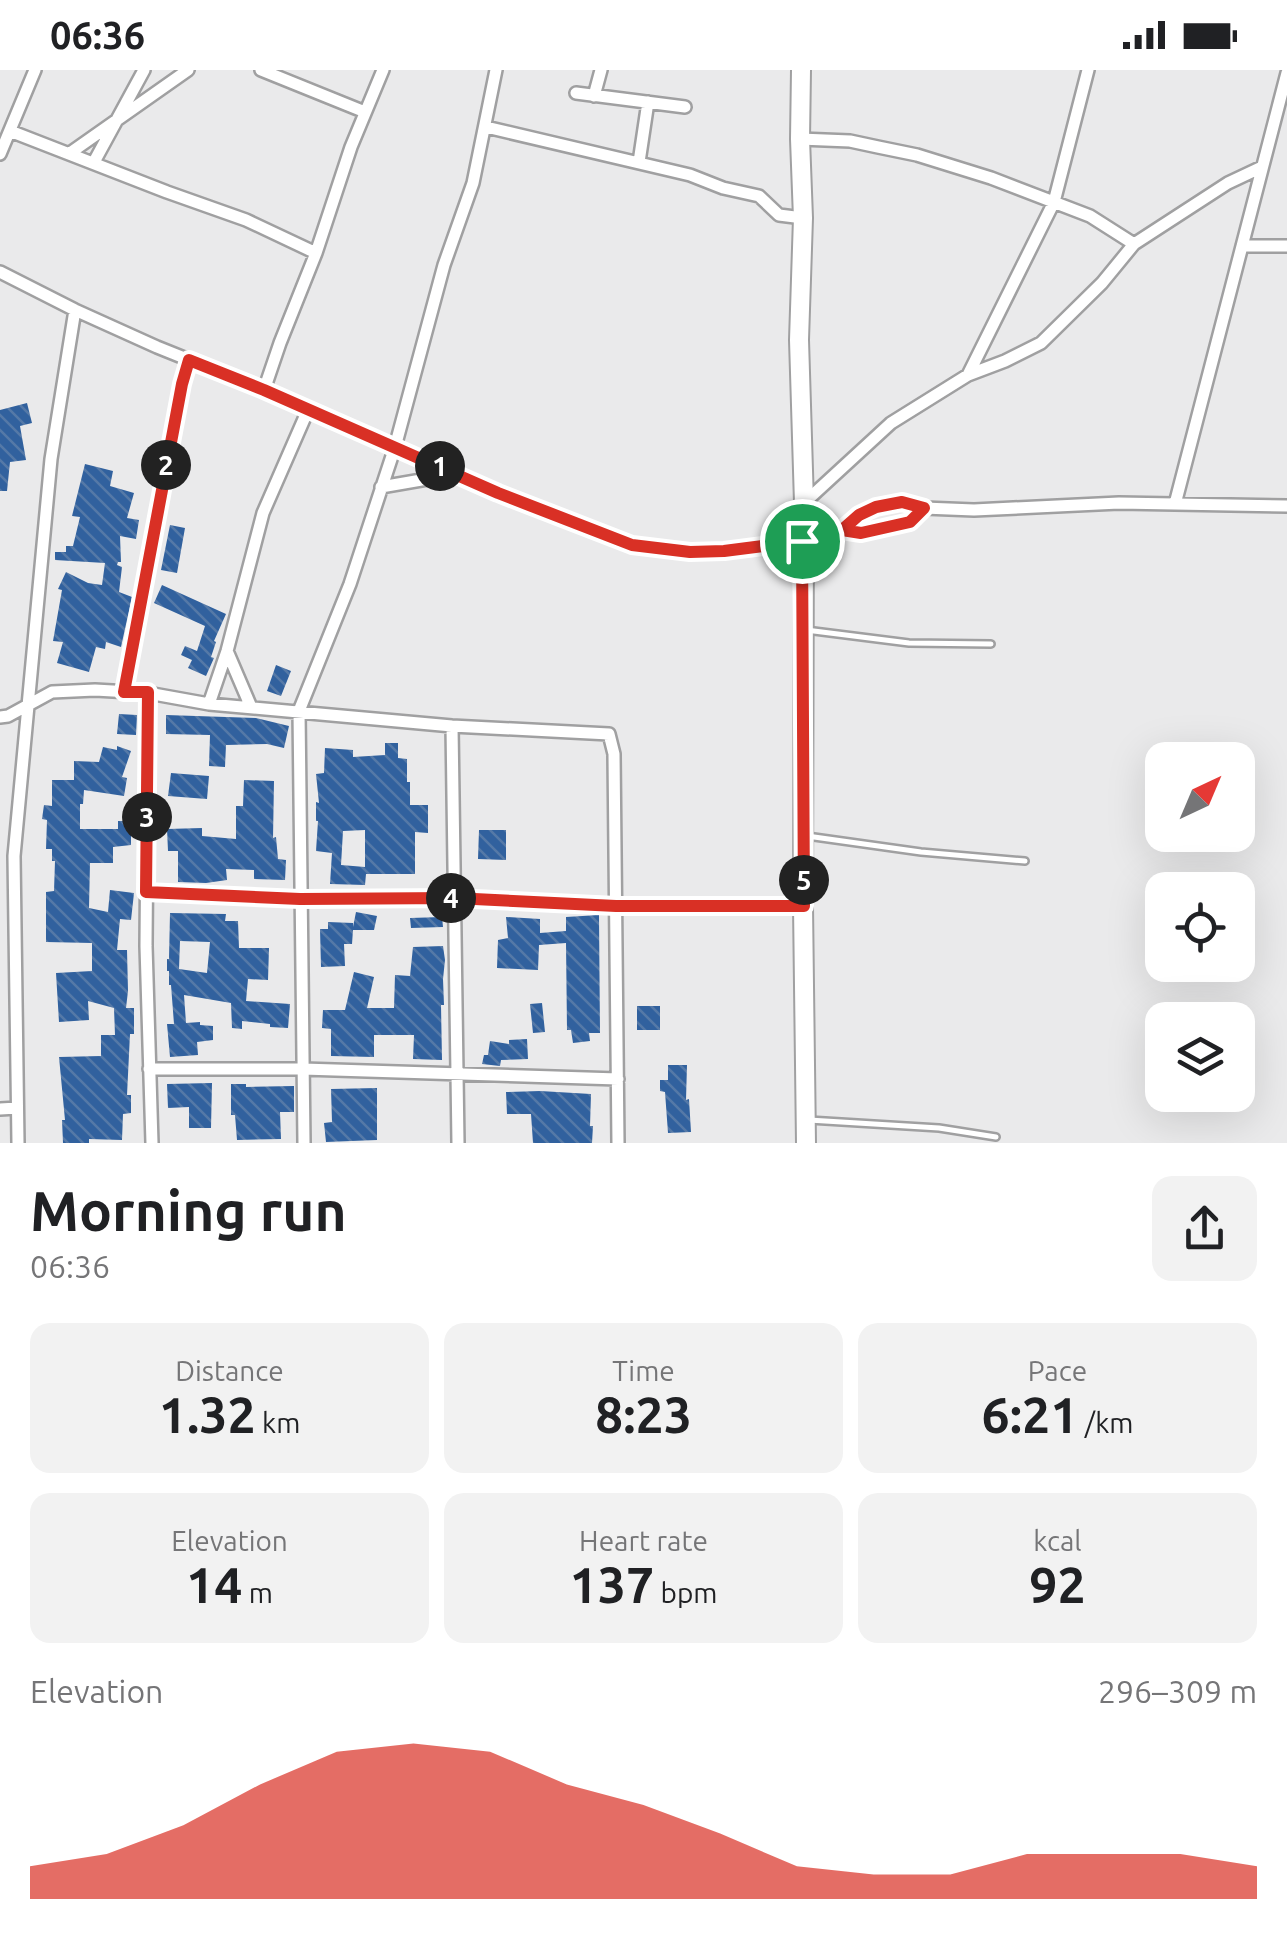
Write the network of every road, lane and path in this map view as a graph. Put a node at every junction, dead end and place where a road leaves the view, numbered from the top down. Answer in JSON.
{"nodes":[{"id":1,"x":35,"y":70,"type":"edge"},
{"id":2,"x":144,"y":70,"type":"edge"},
{"id":3,"x":188,"y":70,"type":"edge"},
{"id":4,"x":260,"y":70,"type":"edge"},
{"id":5,"x":383,"y":70,"type":"edge"},
{"id":6,"x":496,"y":70,"type":"edge"},
{"id":7,"x":601,"y":70,"type":"edge"},
{"id":8,"x":801,"y":70,"type":"edge"},
{"id":9,"x":1088,"y":70,"type":"edge"},
{"id":10,"x":1287,"y":74,"type":"edge"},
{"id":11,"x":576,"y":94,"type":"dead end"},
{"id":12,"x":594,"y":96,"type":"junction"},
{"id":13,"x":648,"y":102,"type":"junction"},
{"id":14,"x":684,"y":107,"type":"dead end"},
{"id":15,"x":365,"y":112,"type":"junction"},
{"id":16,"x":116,"y":121,"type":"junction"},
{"id":17,"x":486,"y":127,"type":"junction"},
{"id":18,"x":10,"y":131,"type":"junction"},
{"id":19,"x":800,"y":140,"type":"junction"},
{"id":20,"x":0,"y":154,"type":"edge"},
{"id":21,"x":70,"y":154,"type":"junction"},
{"id":22,"x":94,"y":162,"type":"junction"},
{"id":23,"x":639,"y":162,"type":"junction"},
{"id":24,"x":1262,"y":167,"type":"junction"},
{"id":25,"x":1054,"y":202,"type":"junction"},
{"id":26,"x":803,"y":218,"type":"junction"},
{"id":27,"x":1134,"y":244,"type":"junction"},
{"id":28,"x":1242,"y":246,"type":"junction"},
{"id":29,"x":1287,"y":246,"type":"edge"},
{"id":30,"x":316,"y":253,"type":"junction"},
{"id":31,"x":0,"y":272,"type":"edge"},
{"id":32,"x":75,"y":310,"type":"junction"},
{"id":33,"x":189,"y":360,"type":"junction"},
{"id":34,"x":968,"y":375,"type":"junction"},
{"id":35,"x":264,"y":390,"type":"junction"},
{"id":36,"x":308,"y":410,"type":"junction"},
{"id":37,"x":394,"y":447,"type":"junction"},
{"id":38,"x":458,"y":474,"type":"junction"},
{"id":39,"x":381,"y":488,"type":"junction"},
{"id":40,"x":804,"y":503,"type":"junction"},
{"id":41,"x":1175,"y":504,"type":"junction"},
{"id":42,"x":1287,"y":506,"type":"edge"},
{"id":43,"x":924,"y":508,"type":"junction"},
{"id":44,"x":842,"y":530,"type":"junction"},
{"id":45,"x":802,"y":541,"type":"junction"},
{"id":46,"x":803,"y":630,"type":"junction"},
{"id":47,"x":991,"y":644,"type":"dead end"},
{"id":48,"x":227,"y":652,"type":"junction"},
{"id":49,"x":124,"y":692,"type":"junction"},
{"id":50,"x":148,"y":692,"type":"junction"},
{"id":51,"x":209,"y":704,"type":"junction"},
{"id":52,"x":28,"y":706,"type":"junction"},
{"id":53,"x":252,"y":707,"type":"junction"},
{"id":54,"x":299,"y":712,"type":"junction"},
{"id":55,"x":0,"y":717,"type":"edge"},
{"id":56,"x":452,"y":726,"type":"junction"},
{"id":57,"x":804,"y":836,"type":"junction"},
{"id":58,"x":14,"y":856,"type":"junction"},
{"id":59,"x":0,"y":857,"type":"edge"},
{"id":60,"x":1025,"y":860,"type":"dead end"},
{"id":61,"x":146,"y":892,"type":"junction"},
{"id":62,"x":454,"y":898,"type":"junction"},
{"id":63,"x":300,"y":899,"type":"junction"},
{"id":64,"x":616,"y":906,"type":"junction"},
{"id":65,"x":804,"y":906,"type":"junction"},
{"id":66,"x":150,"y":1069,"type":"junction"},
{"id":67,"x":303,"y":1069,"type":"junction"},
{"id":68,"x":457,"y":1074,"type":"junction"},
{"id":69,"x":618,"y":1080,"type":"junction"},
{"id":70,"x":17,"y":1108,"type":"junction"},
{"id":71,"x":0,"y":1109,"type":"edge"},
{"id":72,"x":806,"y":1120,"type":"junction"},
{"id":73,"x":996,"y":1137,"type":"dead end"},
{"id":74,"x":18,"y":1143,"type":"edge"},
{"id":75,"x":152,"y":1143,"type":"edge"},
{"id":76,"x":304,"y":1143,"type":"edge"},
{"id":77,"x":458,"y":1143,"type":"edge"},
{"id":78,"x":618,"y":1143,"type":"edge"},
{"id":79,"x":806,"y":1143,"type":"edge"}],
"edges":[{"from":1,"to":18,"type":"street"},
{"from":2,"to":16,"type":"street"},
{"from":3,"to":16,"type":"street"},
{"from":4,"to":15,"type":"street"},
{"from":5,"to":15,"type":"street"},
{"from":6,"to":17,"type":"street"},
{"from":7,"to":12,"type":"street"},
{"from":8,"to":19,"type":"main road"},
{"from":9,"to":25,"type":"street"},
{"from":10,"to":24,"type":"street"},
{"from":11,"to":12,"type":"street"},
{"from":12,"to":13,"type":"street"},
{"from":13,"to":14,"type":"street"},
{"from":13,"to":23,"type":"street"},
{"from":15,"to":30,"type":"street"},
{"from":16,"to":21,"type":"street"},
{"from":16,"to":22,"type":"street"},
{"from":17,"to":23,"type":"street"},
{"from":17,"to":37,"type":"street"},
{"from":18,"to":20,"type":"street"},
{"from":18,"to":21,"type":"street"},
{"from":19,"to":25,"type":"street"},
{"from":19,"to":26,"type":"main road"},
{"from":21,"to":22,"type":"street"},
{"from":22,"to":30,"type":"street"},
{"from":23,"to":26,"type":"street"},
{"from":24,"to":27,"type":"street"},
{"from":24,"to":28,"type":"street"},
{"from":25,"to":27,"type":"street"},
{"from":25,"to":34,"type":"street"},
{"from":26,"to":40,"type":"main road"},
{"from":27,"to":34,"type":"street"},
{"from":28,"to":29,"type":"street"},
{"from":28,"to":41,"type":"street"},
{"from":30,"to":35,"type":"street"},
{"from":31,"to":32,"type":"street"},
{"from":32,"to":33,"type":"street"},
{"from":32,"to":52,"type":"street"},
{"from":33,"to":35,"type":"street"},
{"from":33,"to":49,"type":"street"},
{"from":34,"to":40,"type":"street"},
{"from":35,"to":36,"type":"street"},
{"from":36,"to":37,"type":"street"},
{"from":36,"to":48,"type":"street"},
{"from":37,"to":38,"type":"street"},
{"from":37,"to":39,"type":"street"},
{"from":38,"to":39,"type":"street"},
{"from":38,"to":45,"type":"street"},
{"from":39,"to":54,"type":"street"},
{"from":40,"to":45,"type":"main road"},
{"from":41,"to":42,"type":"street"},
{"from":41,"to":43,"type":"street"},
{"from":43,"to":44,"type":"street"},
{"from":43,"to":44,"type":"street"},
{"from":44,"to":45,"type":"street"},
{"from":45,"to":46,"type":"main road"},
{"from":46,"to":47,"type":"lane"},
{"from":46,"to":57,"type":"main road"},
{"from":48,"to":51,"type":"street"},
{"from":48,"to":53,"type":"street"},
{"from":49,"to":50,"type":"street"},
{"from":49,"to":52,"type":"street"},
{"from":50,"to":51,"type":"street"},
{"from":50,"to":61,"type":"street"},
{"from":51,"to":53,"type":"street"},
{"from":52,"to":55,"type":"street"},
{"from":52,"to":58,"type":"street"},
{"from":53,"to":54,"type":"street"},
{"from":54,"to":56,"type":"street"},
{"from":54,"to":63,"type":"street"},
{"from":56,"to":62,"type":"street"},
{"from":56,"to":64,"type":"street"},
{"from":57,"to":60,"type":"lane"},
{"from":57,"to":65,"type":"main road"},
{"from":58,"to":59,"type":"street"},
{"from":58,"to":70,"type":"street"},
{"from":61,"to":63,"type":"street"},
{"from":61,"to":66,"type":"street"},
{"from":62,"to":63,"type":"street"},
{"from":62,"to":64,"type":"street"},
{"from":62,"to":68,"type":"street"},
{"from":63,"to":67,"type":"street"},
{"from":64,"to":65,"type":"street"},
{"from":64,"to":69,"type":"street"},
{"from":65,"to":72,"type":"main road"},
{"from":66,"to":67,"type":"street"},
{"from":66,"to":75,"type":"street"},
{"from":67,"to":68,"type":"street"},
{"from":67,"to":76,"type":"street"},
{"from":68,"to":69,"type":"street"},
{"from":68,"to":77,"type":"street"},
{"from":69,"to":78,"type":"street"},
{"from":70,"to":71,"type":"street"},
{"from":70,"to":74,"type":"street"},
{"from":72,"to":73,"type":"lane"},
{"from":72,"to":79,"type":"main road"}]}
